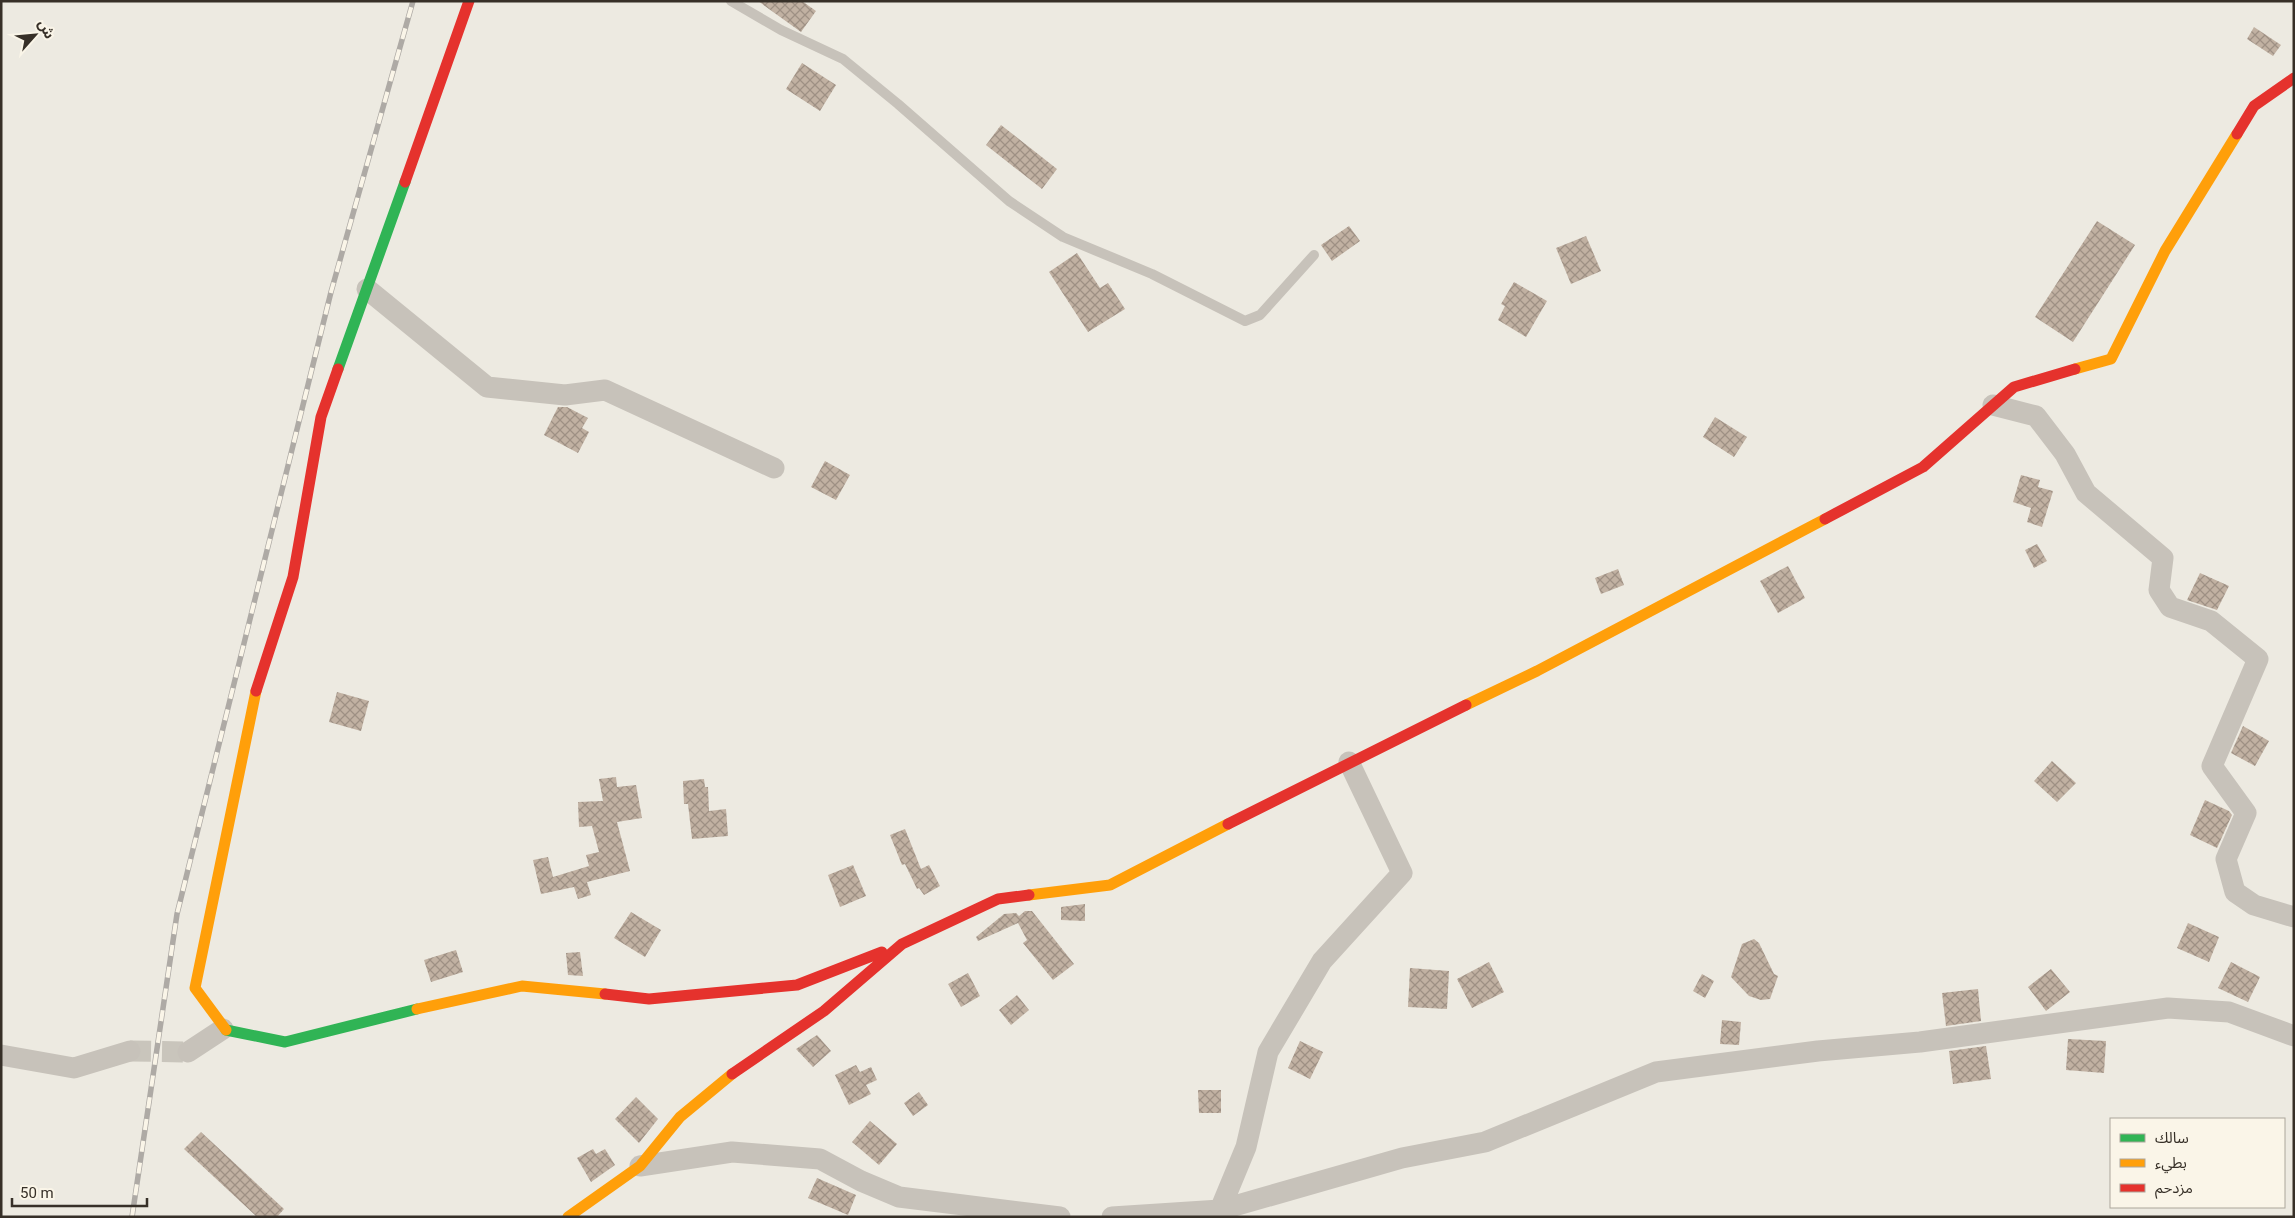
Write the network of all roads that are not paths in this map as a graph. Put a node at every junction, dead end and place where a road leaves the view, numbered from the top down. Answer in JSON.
{"nodes":[{"id":1,"x":469,"y":1,"type":"edge"},
{"id":2,"x":731,"y":1,"type":"edge"},
{"id":3,"x":2294,"y":78,"type":"edge"},
{"id":4,"x":1314,"y":255,"type":"dead end"},
{"id":5,"x":367,"y":289,"type":"junction"},
{"id":6,"x":1993,"y":405,"type":"junction"},
{"id":7,"x":774,"y":468,"type":"dead end"},
{"id":8,"x":1349,"y":762,"type":"junction"},
{"id":9,"x":2294,"y":917,"type":"edge"},
{"id":10,"x":902,"y":944,"type":"junction"},
{"id":11,"x":223,"y":1029,"type":"junction"},
{"id":12,"x":2294,"y":1036,"type":"edge"},
{"id":13,"x":130,"y":1051,"type":"tunnel mouth"},
{"id":14,"x":188,"y":1052,"type":"tunnel mouth"},
{"id":15,"x":1,"y":1055,"type":"edge"},
{"id":16,"x":640,"y":1166,"type":"junction"},
{"id":17,"x":1218,"y":1214,"type":"edge"},
{"id":18,"x":568,"y":1217,"type":"edge"},
{"id":19,"x":1060,"y":1217,"type":"edge"},
{"id":20,"x":1112,"y":1217,"type":"edge"}],
"edges":[{"from":1,"to":5,"type":"street"},
{"from":2,"to":4,"type":"lane"},
{"from":3,"to":6,"type":"street"},
{"from":5,"to":7,"type":"street"},
{"from":5,"to":11,"type":"street"},
{"from":6,"to":8,"type":"street"},
{"from":6,"to":9,"type":"street"},
{"from":8,"to":10,"type":"street"},
{"from":8,"to":17,"type":"street"},
{"from":10,"to":11,"type":"street"},
{"from":10,"to":16,"type":"street"},
{"from":11,"to":14,"type":"street"},
{"from":12,"to":17,"type":"street"},
{"from":13,"to":15,"type":"street"},
{"from":16,"to":18,"type":"street"},
{"from":16,"to":19,"type":"street"},
{"from":17,"to":20,"type":"street"}]}
